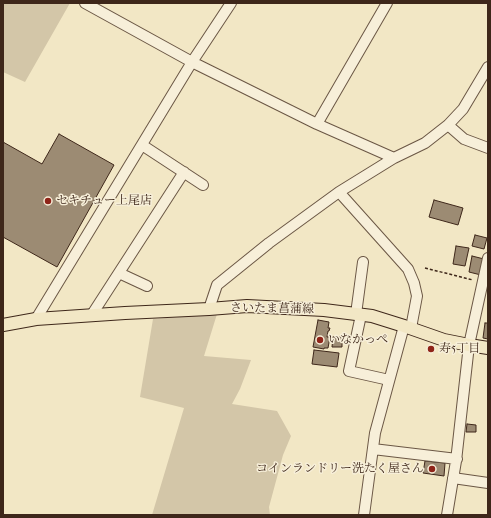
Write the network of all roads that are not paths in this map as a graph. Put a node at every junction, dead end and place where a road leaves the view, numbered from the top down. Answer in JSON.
{"nodes":[{"id":1,"x":85,"y":3,"type":"edge"},
{"id":2,"x":231,"y":3,"type":"edge"},
{"id":3,"x":387,"y":3,"type":"edge"},
{"id":4,"x":192,"y":62,"type":"junction"},
{"id":5,"x":487,"y":71,"type":"edge"},
{"id":6,"x":317,"y":124,"type":"junction"},
{"id":7,"x":448,"y":126,"type":"junction"},
{"id":8,"x":142,"y":145,"type":"junction"},
{"id":9,"x":488,"y":148,"type":"edge"},
{"id":10,"x":394,"y":158,"type":"junction"},
{"id":11,"x":184,"y":172,"type":"junction"},
{"id":12,"x":203,"y":185,"type":"dead end"},
{"id":13,"x":339,"y":192,"type":"junction"},
{"id":14,"x":488,"y":258,"type":"edge"},
{"id":15,"x":363,"y":262,"type":"dead end"},
{"id":16,"x":119,"y":273,"type":"junction"},
{"id":17,"x":485,"y":276,"type":"edge"},
{"id":18,"x":148,"y":286,"type":"dead end"},
{"id":19,"x":209,"y":310,"type":"junction"},
{"id":20,"x":358,"y":314,"type":"junction"},
{"id":21,"x":91,"y":316,"type":"junction"},
{"id":22,"x":36,"y":319,"type":"junction"},
{"id":23,"x":3,"y":325,"type":"edge"},
{"id":24,"x":408,"y":327,"type":"junction"},
{"id":25,"x":469,"y":345,"type":"junction"},
{"id":26,"x":488,"y":348,"type":"edge"},
{"id":27,"x":389,"y":380,"type":"junction"},
{"id":28,"x":373,"y":449,"type":"junction"},
{"id":29,"x":457,"y":459,"type":"junction"},
{"id":30,"x":453,"y":478,"type":"junction"},
{"id":31,"x":488,"y":483,"type":"edge"},
{"id":32,"x":364,"y":515,"type":"edge"},
{"id":33,"x":447,"y":515,"type":"edge"}],
"edges":[{"from":1,"to":4,"type":"street"},
{"from":2,"to":4,"type":"street"},
{"from":3,"to":6,"type":"street"},
{"from":4,"to":6,"type":"street"},
{"from":4,"to":8,"type":"street"},
{"from":5,"to":7,"type":"street"},
{"from":6,"to":10,"type":"street"},
{"from":7,"to":9,"type":"street"},
{"from":7,"to":10,"type":"street"},
{"from":8,"to":11,"type":"street"},
{"from":8,"to":22,"type":"street"},
{"from":10,"to":13,"type":"street"},
{"from":11,"to":12,"type":"street"},
{"from":11,"to":16,"type":"street"},
{"from":13,"to":19,"type":"street"},
{"from":13,"to":24,"type":"street"},
{"from":14,"to":17,"type":"street"},
{"from":15,"to":20,"type":"street"},
{"from":16,"to":18,"type":"street"},
{"from":16,"to":21,"type":"street"},
{"from":17,"to":25,"type":"street"},
{"from":19,"to":20,"type":"main road","name":"さいたま菖蒲線"},
{"from":19,"to":21,"type":"main road","name":"さいたま菖蒲線"},
{"from":20,"to":24,"type":"main road","name":"さいたま菖蒲線"},
{"from":20,"to":27,"type":"street"},
{"from":21,"to":22,"type":"main road","name":"さいたま菖蒲線"},
{"from":22,"to":23,"type":"main road","name":"さいたま菖蒲線"},
{"from":24,"to":25,"type":"main road","name":"さいたま菖蒲線"},
{"from":24,"to":27,"type":"street"},
{"from":25,"to":26,"type":"main road","name":"さいたま菖蒲線"},
{"from":25,"to":29,"type":"street"},
{"from":27,"to":28,"type":"street"},
{"from":28,"to":29,"type":"street"},
{"from":28,"to":32,"type":"street"},
{"from":29,"to":30,"type":"street"},
{"from":30,"to":31,"type":"street"},
{"from":30,"to":33,"type":"street"}]}
